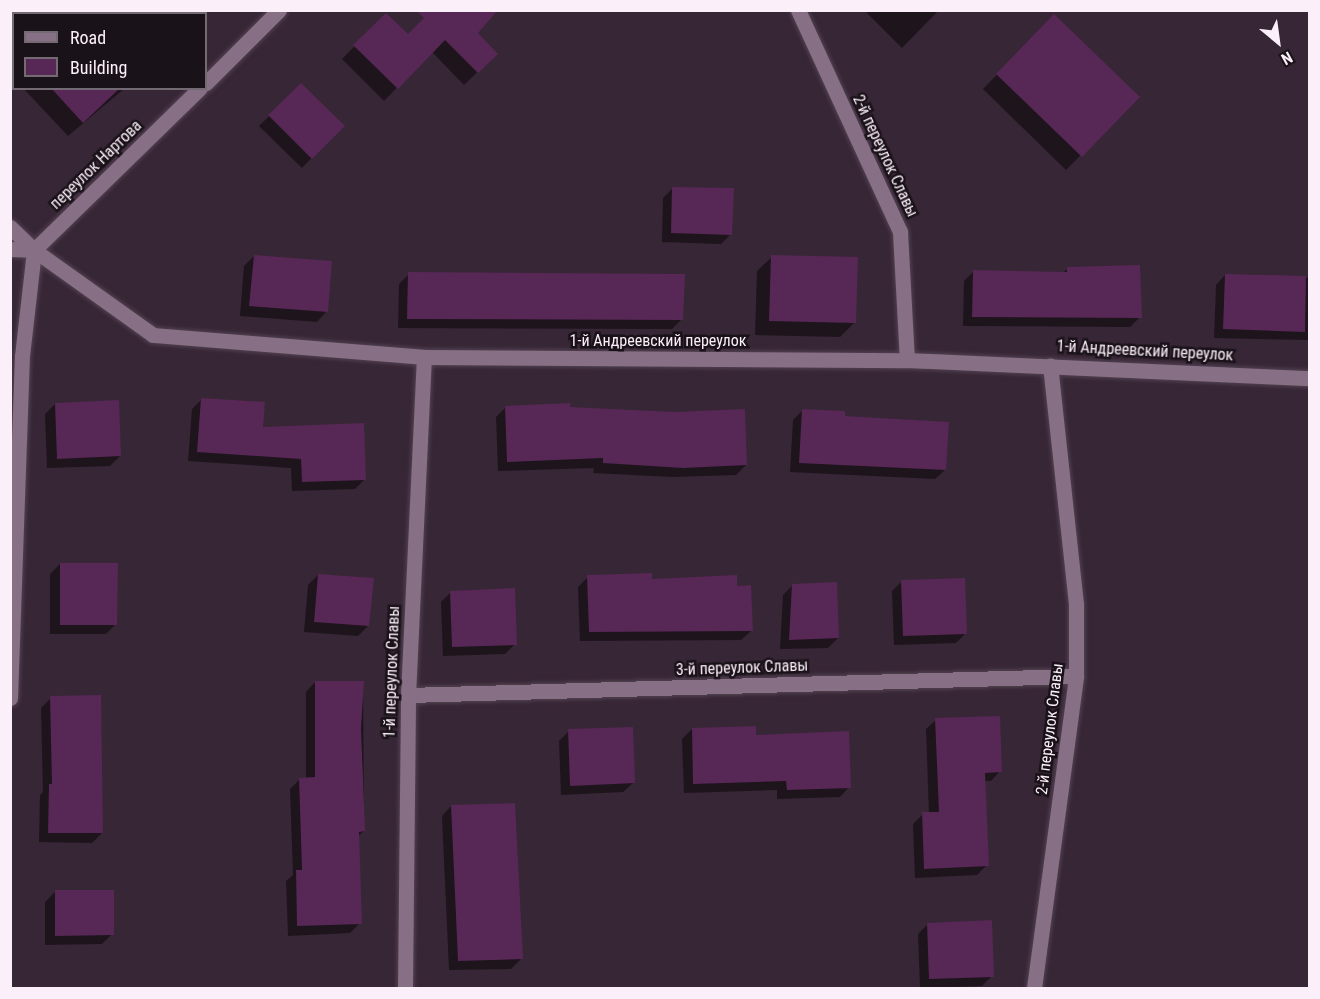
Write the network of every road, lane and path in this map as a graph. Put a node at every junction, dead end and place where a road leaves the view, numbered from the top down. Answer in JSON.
{"nodes":[{"id":1,"x":279,"y":10,"type":"edge"},
{"id":2,"x":798,"y":10,"type":"edge"},
{"id":3,"x":207,"y":82,"type":"edge"},
{"id":4,"x":198,"y":90,"type":"edge"},
{"id":5,"x":10,"y":227,"type":"edge"},
{"id":6,"x":10,"y":249,"type":"edge"},
{"id":7,"x":34,"y":250,"type":"junction"},
{"id":8,"x":424,"y":357,"type":"junction"},
{"id":9,"x":907,"y":360,"type":"junction"},
{"id":10,"x":1050,"y":365,"type":"junction"},
{"id":11,"x":1310,"y":378,"type":"edge"},
{"id":12,"x":1076,"y":676,"type":"junction"},
{"id":13,"x":408,"y":696,"type":"junction"},
{"id":14,"x":10,"y":698,"type":"edge"},
{"id":15,"x":405,"y":988,"type":"edge"},
{"id":16,"x":1034,"y":988,"type":"edge"}],
"edges":[{"from":1,"to":3,"type":"street"},
{"from":2,"to":9,"type":"street","name":"2-й переулок Славы"},
{"from":4,"to":7,"type":"street","name":"переулок Нартова"},
{"from":5,"to":7,"type":"street","name":"1-й Андреевский переулок"},
{"from":6,"to":7,"type":"street"},
{"from":7,"to":8,"type":"street","name":"1-й Андреевский переулок"},
{"from":7,"to":14,"type":"street"},
{"from":8,"to":9,"type":"street","name":"1-й Андреевский переулок"},
{"from":8,"to":13,"type":"street","name":"1-й переулок Славы"},
{"from":9,"to":10,"type":"street","name":"1-й Андреевский переулок"},
{"from":10,"to":11,"type":"street","name":"1-й Андреевский переулок"},
{"from":10,"to":12,"type":"street","name":"2-й переулок Славы"},
{"from":12,"to":13,"type":"street","name":"3-й переулок Славы"},
{"from":12,"to":16,"type":"street","name":"2-й переулок Славы"},
{"from":13,"to":15,"type":"street","name":"1-й переулок Славы"}]}
